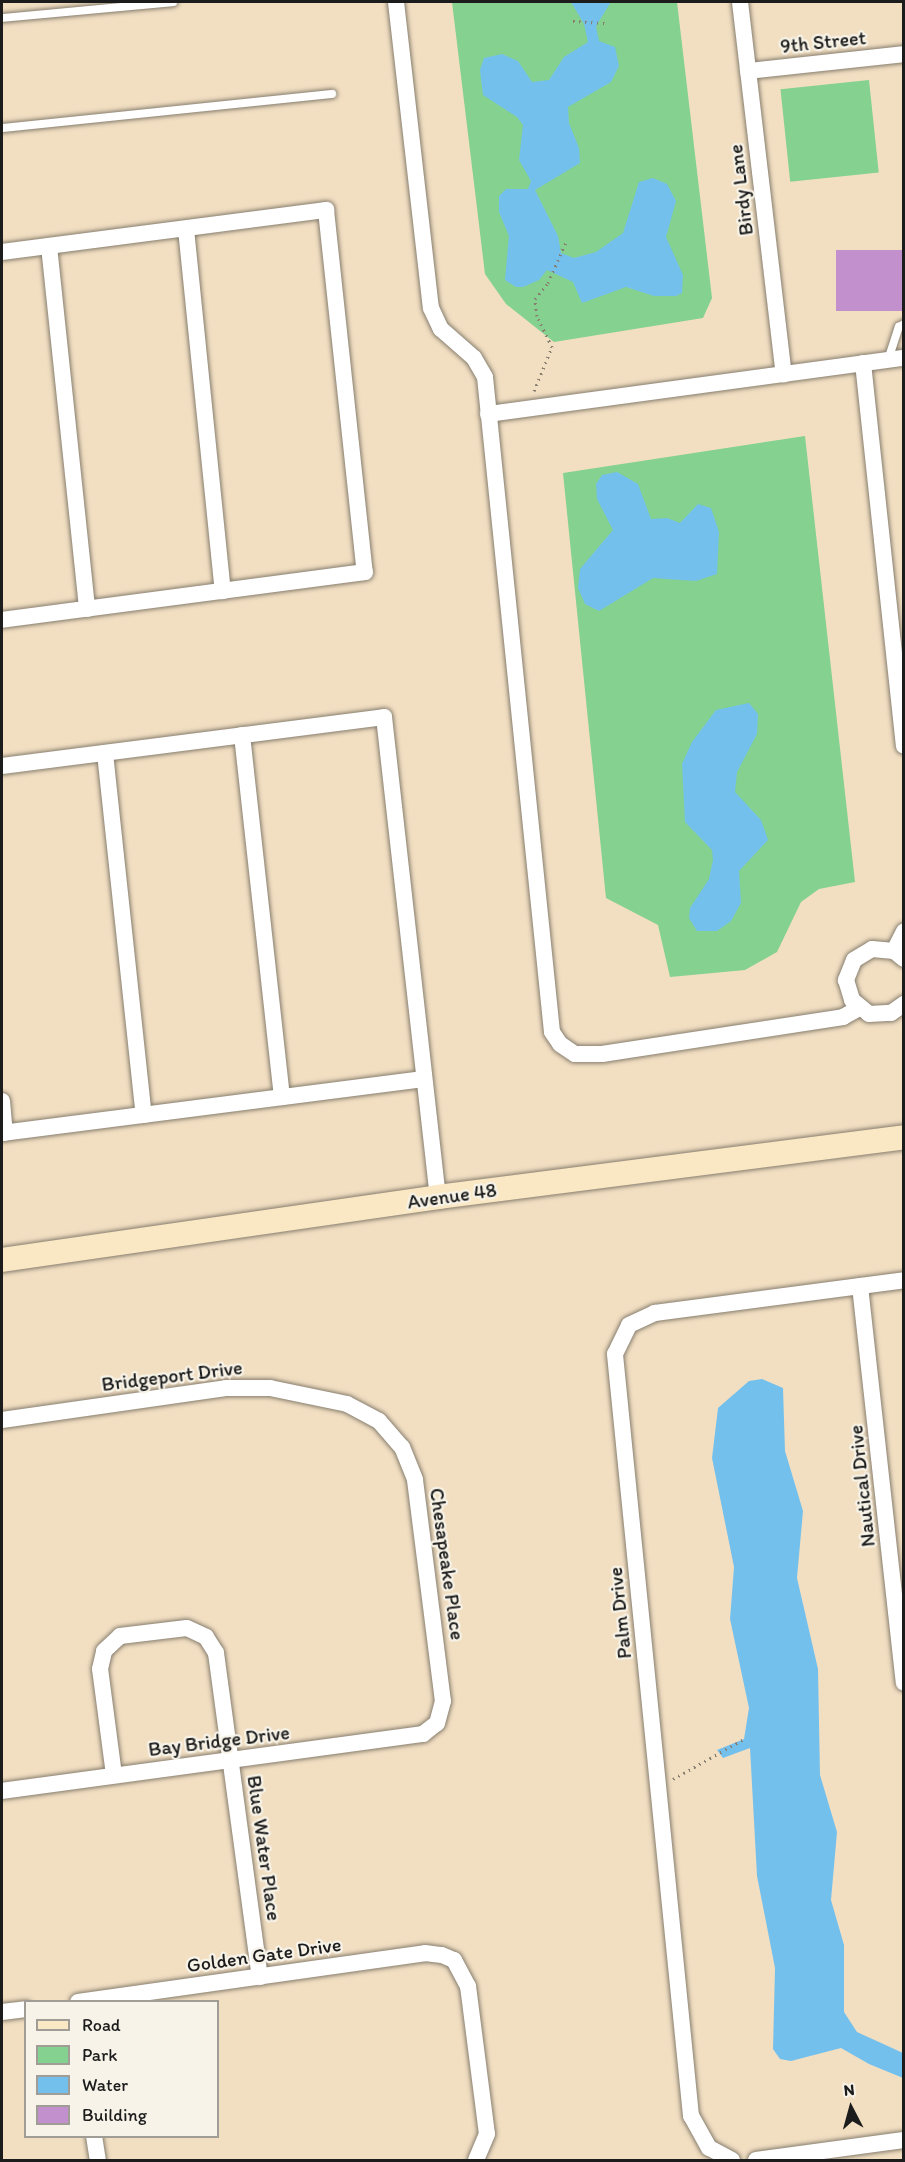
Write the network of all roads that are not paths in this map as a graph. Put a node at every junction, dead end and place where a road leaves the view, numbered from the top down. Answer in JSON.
{"nodes":[{"id":1,"x":72,"y":2,"type":"edge"},
{"id":2,"x":154,"y":2,"type":"edge"},
{"id":3,"x":173,"y":2,"type":"edge"},
{"id":4,"x":396,"y":2,"type":"edge"},
{"id":5,"x":740,"y":2,"type":"edge"},
{"id":6,"x":73,"y":11,"type":"junction"},
{"id":7,"x":2,"y":18,"type":"edge"},
{"id":8,"x":903,"y":54,"type":"edge"},
{"id":9,"x":748,"y":71,"type":"junction"},
{"id":10,"x":332,"y":94,"type":"dead end"},
{"id":11,"x":2,"y":128,"type":"edge"},
{"id":12,"x":186,"y":229,"type":"junction"},
{"id":13,"x":49,"y":246,"type":"junction"},
{"id":14,"x":2,"y":252,"type":"edge"},
{"id":15,"x":903,"y":324,"type":"edge"},
{"id":16,"x":896,"y":359,"type":"edge"},
{"id":17,"x":863,"y":363,"type":"junction"},
{"id":18,"x":784,"y":374,"type":"junction"},
{"id":19,"x":489,"y":414,"type":"junction"},
{"id":20,"x":223,"y":591,"type":"junction"},
{"id":21,"x":87,"y":609,"type":"junction"},
{"id":22,"x":2,"y":620,"type":"edge"},
{"id":23,"x":242,"y":735,"type":"junction"},
{"id":24,"x":903,"y":746,"type":"edge"},
{"id":25,"x":105,"y":753,"type":"junction"},
{"id":26,"x":2,"y":766,"type":"edge"},
{"id":27,"x":903,"y":931,"type":"edge"},
{"id":28,"x":899,"y":955,"type":"edge"},
{"id":29,"x":903,"y":1005,"type":"edge"},
{"id":30,"x":859,"y":1008,"type":"junction"},
{"id":31,"x":424,"y":1079,"type":"junction"},
{"id":32,"x":282,"y":1097,"type":"junction"},
{"id":33,"x":2,"y":1101,"type":"edge"},
{"id":34,"x":144,"y":1115,"type":"junction"},
{"id":35,"x":3,"y":1133,"type":"edge"},
{"id":36,"x":903,"y":1137,"type":"edge"},
{"id":37,"x":438,"y":1197,"type":"junction"},
{"id":38,"x":2,"y":1260,"type":"edge"},
{"id":39,"x":903,"y":1280,"type":"edge"},
{"id":40,"x":860,"y":1286,"type":"junction"},
{"id":41,"x":2,"y":1420,"type":"edge"},
{"id":42,"x":379,"y":1421,"type":"joint"},
{"id":43,"x":903,"y":1683,"type":"edge"},
{"id":44,"x":438,"y":1723,"type":"joint"},
{"id":45,"x":231,"y":1760,"type":"junction"},
{"id":46,"x":114,"y":1775,"type":"junction"},
{"id":47,"x":2,"y":1791,"type":"edge"},
{"id":48,"x":260,"y":1977,"type":"junction"},
{"id":49,"x":86,"y":2000,"type":"edge"},
{"id":50,"x":24,"y":2009,"type":"edge"},
{"id":51,"x":2,"y":2012,"type":"edge"},
{"id":52,"x":94,"y":2138,"type":"edge"},
{"id":53,"x":903,"y":2140,"type":"edge"},
{"id":54,"x":478,"y":2158,"type":"edge"},
{"id":55,"x":98,"y":2160,"type":"edge"},
{"id":56,"x":732,"y":2160,"type":"edge"},
{"id":57,"x":756,"y":2160,"type":"edge"}],
"edges":[{"from":1,"to":6,"type":"lane"},
{"from":2,"to":3,"type":"lane"},
{"from":2,"to":6,"type":"lane"},
{"from":4,"to":19,"type":"street"},
{"from":5,"to":9,"type":"street","name":"Birdy Lane"},
{"from":6,"to":7,"type":"lane"},
{"from":8,"to":9,"type":"street","name":"9th Street"},
{"from":9,"to":18,"type":"street","name":"Birdy Lane"},
{"from":10,"to":11,"type":"lane"},
{"from":12,"to":13,"type":"street"},
{"from":12,"to":20,"type":"street"},
{"from":12,"to":20,"type":"street"},
{"from":13,"to":14,"type":"street"},
{"from":13,"to":21,"type":"street"},
{"from":15,"to":16,"type":"lane"},
{"from":16,"to":17,"type":"street"},
{"from":17,"to":18,"type":"street"},
{"from":17,"to":24,"type":"street"},
{"from":18,"to":19,"type":"street"},
{"from":19,"to":30,"type":"street"},
{"from":20,"to":21,"type":"street"},
{"from":21,"to":22,"type":"street"},
{"from":23,"to":25,"type":"street"},
{"from":23,"to":31,"type":"street"},
{"from":23,"to":32,"type":"street"},
{"from":25,"to":26,"type":"street"},
{"from":25,"to":34,"type":"street"},
{"from":27,"to":28,"type":"street"},
{"from":28,"to":30,"type":"street"},
{"from":29,"to":30,"type":"street"},
{"from":31,"to":32,"type":"street"},
{"from":31,"to":37,"type":"street"},
{"from":32,"to":34,"type":"street"},
{"from":33,"to":35,"type":"street"},
{"from":34,"to":35,"type":"street"},
{"from":36,"to":37,"type":"main road","name":"Avenue 48"},
{"from":37,"to":38,"type":"main road","name":"Avenue 48"},
{"from":39,"to":40,"type":"street","name":"Palm Drive"},
{"from":40,"to":43,"type":"street","name":"Nautical Drive"},
{"from":40,"to":56,"type":"street","name":"Palm Drive"},
{"from":41,"to":42,"type":"street","name":"Bridgeport Drive"},
{"from":42,"to":44,"type":"street","name":"Chesapeake Place"},
{"from":44,"to":45,"type":"street","name":"Bay Bridge Drive"},
{"from":45,"to":46,"type":"street","name":"Bay Bridge Drive"},
{"from":45,"to":46,"type":"street","name":"Blue Water Place"},
{"from":45,"to":48,"type":"street","name":"Blue Water Place"},
{"from":46,"to":47,"type":"street","name":"Bay Bridge Drive"},
{"from":48,"to":49,"type":"street","name":"Golden Gate Drive"},
{"from":48,"to":54,"type":"street","name":"Golden Gate Drive"},
{"from":50,"to":51,"type":"street"},
{"from":52,"to":55,"type":"street"},
{"from":53,"to":57,"type":"street"}]}
